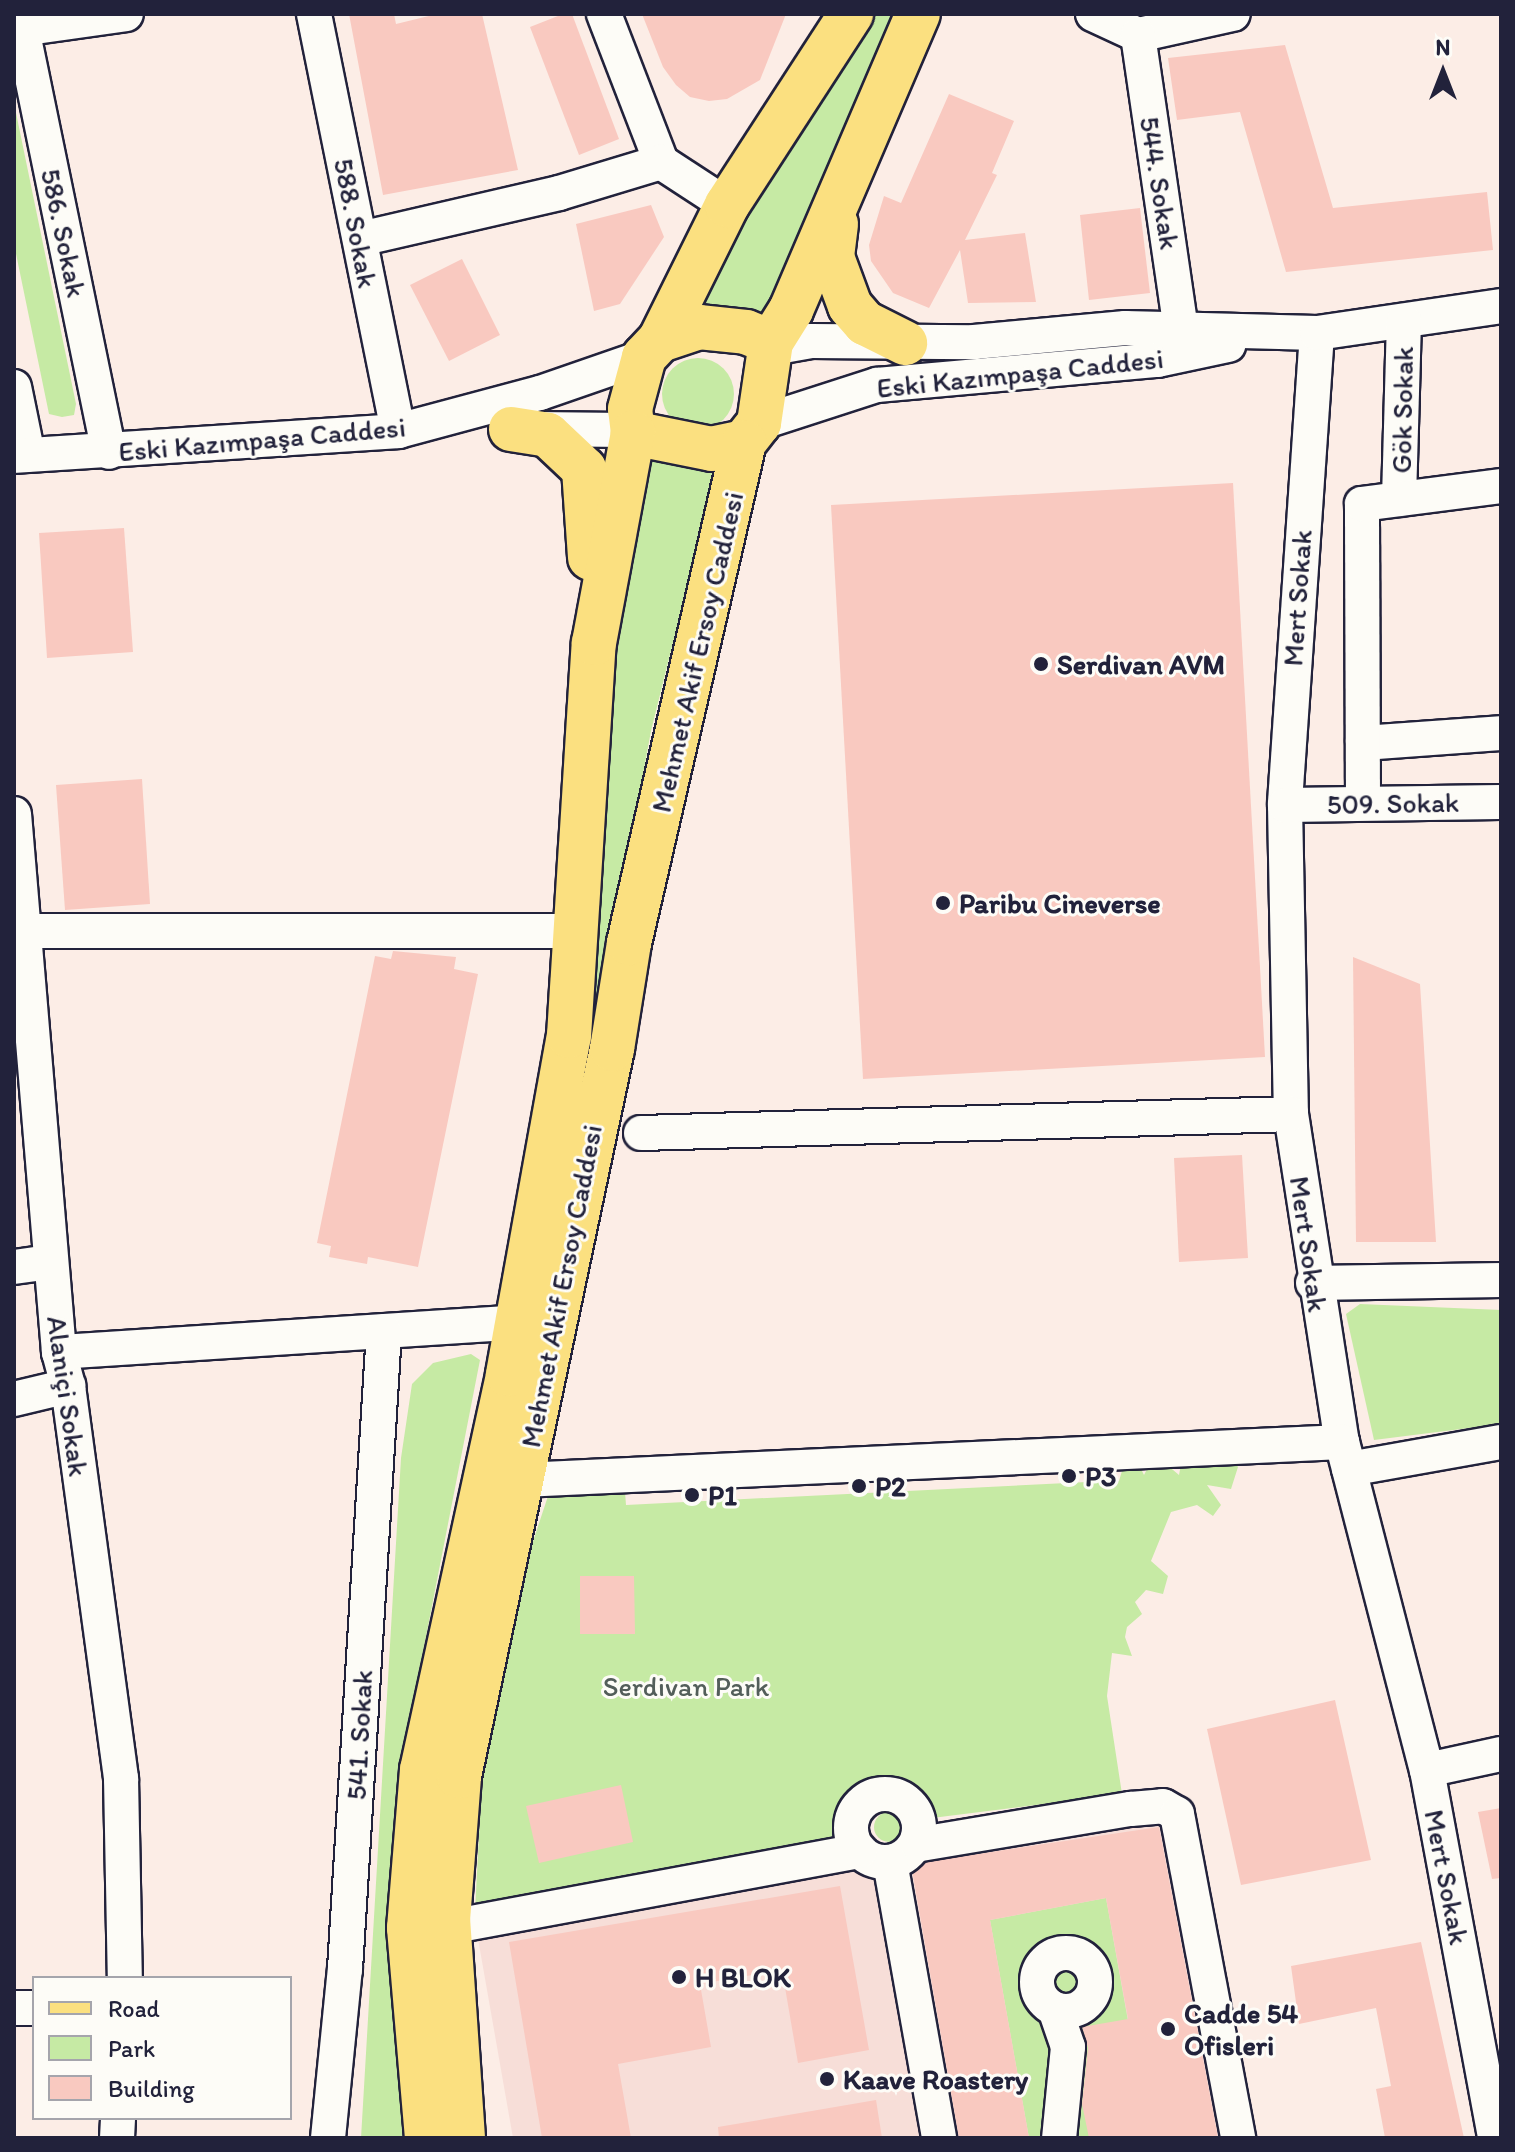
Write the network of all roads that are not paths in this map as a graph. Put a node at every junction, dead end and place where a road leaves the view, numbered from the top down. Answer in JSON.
{"nodes":[{"id":1,"x":126,"y":14,"type":"edge"},
{"id":2,"x":314,"y":14,"type":"edge"},
{"id":3,"x":604,"y":14,"type":"edge"},
{"id":4,"x":851,"y":14,"type":"edge"},
{"id":5,"x":918,"y":14,"type":"edge"},
{"id":6,"x":1093,"y":14,"type":"edge"},
{"id":7,"x":1233,"y":14,"type":"edge"},
{"id":8,"x":18,"y":24,"type":"edge"},
{"id":9,"x":1138,"y":35,"type":"junction"},
{"id":10,"x":661,"y":162,"type":"junction"},
{"id":11,"x":838,"y":201,"type":"junction"},
{"id":12,"x":727,"y":205,"type":"junction"},
{"id":13,"x":360,"y":239,"type":"junction"},
{"id":14,"x":1501,"y":306,"type":"edge"},
{"id":15,"x":1404,"y":321,"type":"junction"},
{"id":16,"x":1181,"y":330,"type":"junction"},
{"id":17,"x":1317,"y":333,"type":"junction"},
{"id":18,"x":1283,"y":334,"type":"junction"},
{"id":19,"x":659,"y":335,"type":"junction"},
{"id":20,"x":905,"y":343,"type":"junction"},
{"id":21,"x":772,"y":345,"type":"junction"},
{"id":22,"x":14,"y":387,"type":"edge"},
{"id":23,"x":511,"y":429,"type":"junction"},
{"id":24,"x":398,"y":431,"type":"junction"},
{"id":25,"x":631,"y":431,"type":"junction"},
{"id":26,"x":751,"y":432,"type":"junction"},
{"id":27,"x":109,"y":452,"type":"junction"},
{"id":28,"x":21,"y":456,"type":"edge"},
{"id":29,"x":1501,"y":486,"type":"edge"},
{"id":30,"x":1399,"y":499,"type":"junction"},
{"id":31,"x":594,"y":643,"type":"junction"},
{"id":32,"x":1501,"y":733,"type":"edge"},
{"id":33,"x":1363,"y":743,"type":"junction"},
{"id":34,"x":1501,"y":802,"type":"edge"},
{"id":35,"x":1363,"y":803,"type":"junction"},
{"id":36,"x":1285,"y":805,"type":"junction"},
{"id":37,"x":14,"y":814,"type":"edge"},
{"id":38,"x":24,"y":931,"type":"junction"},
{"id":39,"x":576,"y":931,"type":"junction"},
{"id":40,"x":1291,"y":1114,"type":"junction"},
{"id":41,"x":641,"y":1133,"type":"dead end"},
{"id":42,"x":28,"y":1146,"type":"edge"},
{"id":43,"x":51,"y":1262,"type":"junction"},
{"id":44,"x":14,"y":1267,"type":"edge"},
{"id":45,"x":1501,"y":1280,"type":"edge"},
{"id":46,"x":1313,"y":1283,"type":"junction"},
{"id":47,"x":517,"y":1322,"type":"junction"},
{"id":48,"x":384,"y":1331,"type":"junction"},
{"id":49,"x":59,"y":1352,"type":"junction"},
{"id":50,"x":68,"y":1386,"type":"junction"},
{"id":51,"x":14,"y":1399,"type":"edge"},
{"id":52,"x":1501,"y":1442,"type":"edge"},
{"id":53,"x":1346,"y":1455,"type":"junction"},
{"id":54,"x":522,"y":1480,"type":"junction"},
{"id":55,"x":1501,"y":1754,"type":"edge"},
{"id":56,"x":1427,"y":1770,"type":"junction"},
{"id":57,"x":888,"y":1853,"type":"junction"},
{"id":58,"x":449,"y":1927,"type":"junction"},
{"id":59,"x":125,"y":1976,"type":"edge"},
{"id":60,"x":1055,"y":2009,"type":"dead end"},
{"id":61,"x":1493,"y":2081,"type":"edge"},
{"id":62,"x":1062,"y":2097,"type":"junction"},
{"id":63,"x":328,"y":2138,"type":"edge"},
{"id":64,"x":427,"y":2138,"type":"edge"},
{"id":65,"x":463,"y":2138,"type":"edge"},
{"id":66,"x":939,"y":2138,"type":"edge"},
{"id":67,"x":1059,"y":2138,"type":"edge"},
{"id":68,"x":1080,"y":2138,"type":"edge"},
{"id":69,"x":1238,"y":2138,"type":"edge"},
{"id":70,"x":1495,"y":2138,"type":"edge"}],
"edges":[{"from":1,"to":8,"type":"street"},
{"from":2,"to":13,"type":"street","name":"588. Sokak"},
{"from":3,"to":10,"type":"street"},
{"from":4,"to":12,"type":"main road"},
{"from":5,"to":11,"type":"main road"},
{"from":6,"to":9,"type":"street"},
{"from":7,"to":9,"type":"street"},
{"from":8,"to":27,"type":"street","name":"586. Sokak"},
{"from":9,"to":16,"type":"street","name":"544. Sokak"},
{"from":10,"to":12,"type":"street"},
{"from":10,"to":13,"type":"street"},
{"from":11,"to":20,"type":"main road"},
{"from":11,"to":21,"type":"main road"},
{"from":12,"to":19,"type":"main road"},
{"from":13,"to":24,"type":"street","name":"588. Sokak"},
{"from":14,"to":15,"type":"street","name":"Eski Kazımpaşa Caddesi"},
{"from":15,"to":17,"type":"street","name":"Eski Kazımpaşa Caddesi"},
{"from":15,"to":30,"type":"street","name":"Gök Sokak"},
{"from":16,"to":18,"type":"street","name":"Eski Kazımpaşa Caddesi"},
{"from":16,"to":20,"type":"street","name":"Eski Kazımpaşa Caddesi"},
{"from":17,"to":18,"type":"street","name":"Eski Kazımpaşa Caddesi"},
{"from":17,"to":36,"type":"street","name":"Mert Sokak"},
{"from":18,"to":26,"type":"street","name":"Eski Kazımpaşa Caddesi"},
{"from":19,"to":21,"type":"main road"},
{"from":19,"to":24,"type":"street","name":"Eski Kazımpaşa Caddesi"},
{"from":19,"to":25,"type":"main road"},
{"from":20,"to":21,"type":"street","name":"Eski Kazımpaşa Caddesi"},
{"from":21,"to":26,"type":"main road"},
{"from":22,"to":28,"type":"street"},
{"from":23,"to":24,"type":"street"},
{"from":23,"to":25,"type":"street"},
{"from":23,"to":31,"type":"main road"},
{"from":24,"to":27,"type":"street","name":"Eski Kazımpaşa Caddesi"},
{"from":25,"to":26,"type":"main road"},
{"from":25,"to":31,"type":"main road","name":"Mehmet Akif Ersoy Caddesi"},
{"from":26,"to":54,"type":"main road","name":"Mehmet Akif Ersoy Caddesi"},
{"from":27,"to":28,"type":"street","name":"Eski Kazımpaşa Caddesi"},
{"from":29,"to":30,"type":"street"},
{"from":30,"to":33,"type":"street"},
{"from":31,"to":39,"type":"main road","name":"Mehmet Akif Ersoy Caddesi"},
{"from":32,"to":33,"type":"street"},
{"from":33,"to":35,"type":"street"},
{"from":34,"to":35,"type":"street","name":"509. Sokak"},
{"from":35,"to":36,"type":"street","name":"509. Sokak"},
{"from":36,"to":40,"type":"street","name":"Mert Sokak"},
{"from":37,"to":38,"type":"street","name":"Alaniçi Sokak"},
{"from":38,"to":39,"type":"street"},
{"from":38,"to":42,"type":"street","name":"Alaniçi Sokak"},
{"from":39,"to":47,"type":"main road","name":"Mehmet Akif Ersoy Caddesi"},
{"from":40,"to":41,"type":"street"},
{"from":40,"to":46,"type":"street","name":"Mert Sokak"},
{"from":42,"to":43,"type":"street","name":"Alaniçi Sokak"},
{"from":43,"to":44,"type":"street"},
{"from":43,"to":49,"type":"street","name":"Alaniçi Sokak"},
{"from":45,"to":46,"type":"street"},
{"from":46,"to":53,"type":"street","name":"Mert Sokak"},
{"from":47,"to":48,"type":"street"},
{"from":47,"to":64,"type":"main road","name":"Mehmet Akif Ersoy Caddesi"},
{"from":48,"to":49,"type":"street"},
{"from":48,"to":63,"type":"street","name":"541. Sokak"},
{"from":49,"to":50,"type":"street","name":"Alaniçi Sokak"},
{"from":50,"to":51,"type":"street"},
{"from":50,"to":59,"type":"street","name":"Alaniçi Sokak"},
{"from":52,"to":53,"type":"street"},
{"from":53,"to":54,"type":"street"},
{"from":53,"to":56,"type":"street","name":"Mert Sokak"},
{"from":54,"to":58,"type":"main road","name":"Mehmet Akif Ersoy Caddesi"},
{"from":55,"to":56,"type":"street"},
{"from":56,"to":61,"type":"street","name":"Mert Sokak"},
{"from":57,"to":58,"type":"street"},
{"from":57,"to":66,"type":"street"},
{"from":57,"to":69,"type":"street"},
{"from":58,"to":65,"type":"main road","name":"Mehmet Akif Ersoy Caddesi"},
{"from":60,"to":62,"type":"street"},
{"from":61,"to":70,"type":"street","name":"Mert Sokak"},
{"from":62,"to":67,"type":"street"},
{"from":62,"to":68,"type":"street"}]}
